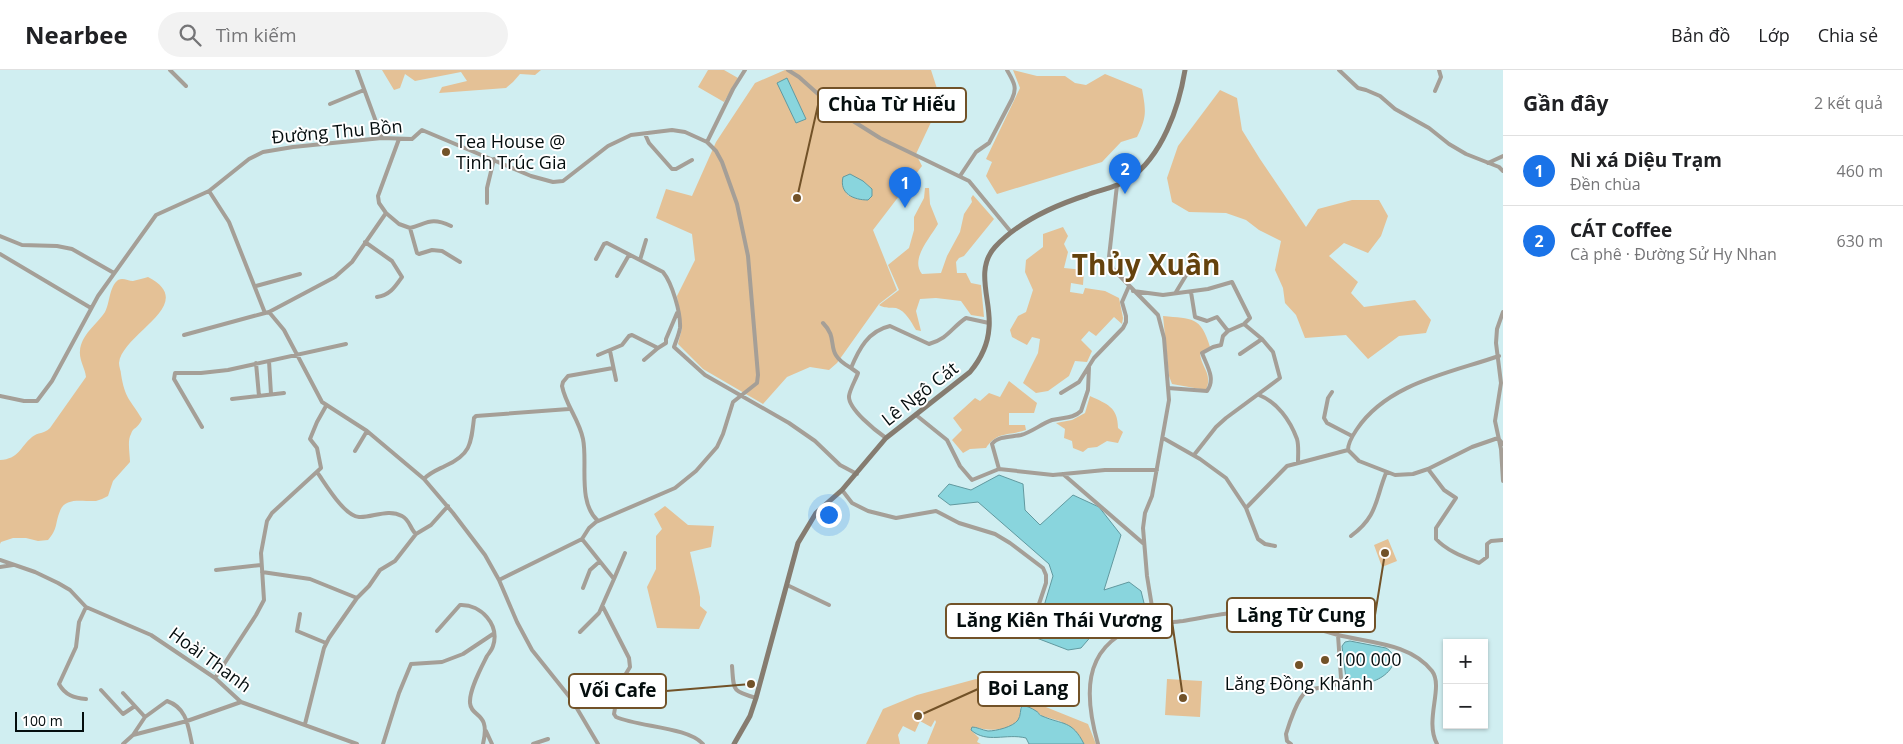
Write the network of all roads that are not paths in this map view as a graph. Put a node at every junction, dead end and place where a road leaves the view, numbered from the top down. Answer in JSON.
{"nodes":[{"id":1,"x":170,"y":70,"type":"edge"},
{"id":2,"x":357,"y":70,"type":"edge"},
{"id":3,"x":745,"y":70,"type":"edge"},
{"id":4,"x":788,"y":70,"type":"edge"},
{"id":5,"x":1008,"y":70,"type":"edge"},
{"id":6,"x":1186,"y":70,"type":"edge"},
{"id":7,"x":1339,"y":70,"type":"edge"},
{"id":8,"x":1439,"y":70,"type":"edge"},
{"id":9,"x":186,"y":86,"type":"dead end"},
{"id":10,"x":364,"y":90,"type":"junction"},
{"id":11,"x":1435,"y":91,"type":"dead end"},
{"id":12,"x":330,"y":104,"type":"dead end"},
{"id":13,"x":645,"y":134,"type":"junction"},
{"id":14,"x":382,"y":138,"type":"junction"},
{"id":15,"x":399,"y":139,"type":"junction"},
{"id":16,"x":707,"y":142,"type":"junction"},
{"id":17,"x":1503,"y":156,"type":"edge"},
{"id":18,"x":494,"y":159,"type":"junction"},
{"id":19,"x":692,"y":160,"type":"dead end"},
{"id":20,"x":1488,"y":163,"type":"junction"},
{"id":21,"x":1503,"y":171,"type":"edge"},
{"id":22,"x":960,"y":176,"type":"junction"},
{"id":23,"x":1117,"y":185,"type":"junction"},
{"id":24,"x":209,"y":191,"type":"junction"},
{"id":25,"x":487,"y":203,"type":"dead end"},
{"id":26,"x":386,"y":214,"type":"junction"},
{"id":27,"x":451,"y":226,"type":"dead end"},
{"id":28,"x":410,"y":228,"type":"junction"},
{"id":29,"x":1011,"y":232,"type":"junction"},
{"id":30,"x":0,"y":236,"type":"edge"},
{"id":31,"x":646,"y":240,"type":"dead end"},
{"id":32,"x":365,"y":242,"type":"junction"},
{"id":33,"x":0,"y":254,"type":"edge"},
{"id":34,"x":629,"y":255,"type":"junction"},
{"id":35,"x":596,"y":259,"type":"dead end"},
{"id":36,"x":640,"y":260,"type":"junction"},
{"id":37,"x":460,"y":262,"type":"dead end"},
{"id":38,"x":1193,"y":264,"type":"dead end"},
{"id":39,"x":114,"y":273,"type":"junction"},
{"id":40,"x":300,"y":274,"type":"dead end"},
{"id":41,"x":617,"y":276,"type":"dead end"},
{"id":42,"x":256,"y":286,"type":"junction"},
{"id":43,"x":1129,"y":286,"type":"junction"},
{"id":44,"x":1133,"y":291,"type":"junction"},
{"id":45,"x":1176,"y":292,"type":"junction"},
{"id":46,"x":1191,"y":292,"type":"junction"},
{"id":47,"x":377,"y":297,"type":"dead end"},
{"id":48,"x":91,"y":308,"type":"junction"},
{"id":49,"x":267,"y":312,"type":"junction"},
{"id":50,"x":678,"y":312,"type":"junction"},
{"id":51,"x":1503,"y":312,"type":"edge"},
{"id":52,"x":823,"y":323,"type":"dead end"},
{"id":53,"x":989,"y":323,"type":"junction"},
{"id":54,"x":1244,"y":324,"type":"junction"},
{"id":55,"x":1228,"y":331,"type":"junction"},
{"id":56,"x":184,"y":336,"type":"dead end"},
{"id":57,"x":1262,"y":339,"type":"junction"},
{"id":58,"x":666,"y":343,"type":"junction"},
{"id":59,"x":346,"y":344,"type":"dead end"},
{"id":60,"x":674,"y":347,"type":"junction"},
{"id":61,"x":658,"y":348,"type":"junction"},
{"id":62,"x":610,"y":350,"type":"junction"},
{"id":63,"x":1240,"y":354,"type":"dead end"},
{"id":64,"x":297,"y":355,"type":"junction"},
{"id":65,"x":598,"y":355,"type":"dead end"},
{"id":66,"x":1501,"y":357,"type":"edge"},
{"id":67,"x":644,"y":360,"type":"dead end"},
{"id":68,"x":269,"y":361,"type":"junction"},
{"id":69,"x":256,"y":363,"type":"junction"},
{"id":70,"x":1088,"y":367,"type":"junction"},
{"id":71,"x":613,"y":368,"type":"junction"},
{"id":72,"x":851,"y":368,"type":"junction"},
{"id":73,"x":616,"y":380,"type":"dead end"},
{"id":74,"x":1168,"y":388,"type":"junction"},
{"id":75,"x":1332,"y":392,"type":"dead end"},
{"id":76,"x":284,"y":393,"type":"dead end"},
{"id":77,"x":1061,"y":393,"type":"dead end"},
{"id":78,"x":271,"y":394,"type":"junction"},
{"id":79,"x":1259,"y":395,"type":"junction"},
{"id":80,"x":0,"y":396,"type":"edge"},
{"id":81,"x":259,"y":396,"type":"junction"},
{"id":82,"x":740,"y":396,"type":"junction"},
{"id":83,"x":232,"y":399,"type":"dead end"},
{"id":84,"x":326,"y":406,"type":"junction"},
{"id":85,"x":569,"y":409,"type":"junction"},
{"id":86,"x":916,"y":414,"type":"junction"},
{"id":87,"x":202,"y":427,"type":"dead end"},
{"id":88,"x":367,"y":431,"type":"junction"},
{"id":89,"x":1352,"y":436,"type":"junction"},
{"id":90,"x":886,"y":438,"type":"junction"},
{"id":91,"x":1163,"y":438,"type":"junction"},
{"id":92,"x":1498,"y":438,"type":"junction"},
{"id":93,"x":1503,"y":444,"type":"edge"},
{"id":94,"x":1348,"y":450,"type":"junction"},
{"id":95,"x":355,"y":451,"type":"dead end"},
{"id":96,"x":1194,"y":455,"type":"junction"},
{"id":97,"x":1298,"y":462,"type":"junction"},
{"id":98,"x":999,"y":469,"type":"junction"},
{"id":99,"x":1428,"y":469,"type":"junction"},
{"id":100,"x":1157,"y":470,"type":"junction"},
{"id":101,"x":317,"y":472,"type":"junction"},
{"id":102,"x":1386,"y":473,"type":"junction"},
{"id":103,"x":857,"y":474,"type":"junction"},
{"id":104,"x":1064,"y":474,"type":"junction"},
{"id":105,"x":424,"y":479,"type":"junction"},
{"id":106,"x":1503,"y":481,"type":"edge"},
{"id":107,"x":842,"y":490,"type":"junction"},
{"id":108,"x":448,"y":506,"type":"junction"},
{"id":109,"x":1246,"y":508,"type":"junction"},
{"id":110,"x":598,"y":521,"type":"junction"},
{"id":111,"x":416,"y":534,"type":"junction"},
{"id":112,"x":1351,"y":536,"type":"dead end"},
{"id":113,"x":582,"y":539,"type":"junction"},
{"id":114,"x":1503,"y":540,"type":"edge"},
{"id":115,"x":1144,"y":544,"type":"junction"},
{"id":116,"x":1275,"y":546,"type":"dead end"},
{"id":117,"x":625,"y":553,"type":"dead end"},
{"id":118,"x":0,"y":560,"type":"edge"},
{"id":119,"x":599,"y":562,"type":"junction"},
{"id":120,"x":13,"y":565,"type":"junction"},
{"id":121,"x":261,"y":565,"type":"junction"},
{"id":122,"x":0,"y":567,"type":"edge"},
{"id":123,"x":216,"y":570,"type":"dead end"},
{"id":124,"x":262,"y":572,"type":"junction"},
{"id":125,"x":614,"y":579,"type":"junction"},
{"id":126,"x":498,"y":580,"type":"junction"},
{"id":127,"x":787,"y":585,"type":"junction"},
{"id":128,"x":584,"y":588,"type":"dead end"},
{"id":129,"x":358,"y":598,"type":"junction"},
{"id":130,"x":829,"y":606,"type":"dead end"},
{"id":131,"x":86,"y":607,"type":"junction"},
{"id":132,"x":603,"y":607,"type":"junction"},
{"id":133,"x":1023,"y":611,"type":"dead end"},
{"id":134,"x":300,"y":614,"type":"dead end"},
{"id":135,"x":1155,"y":625,"type":"junction"},
{"id":136,"x":437,"y":631,"type":"dead end"},
{"id":137,"x":580,"y":632,"type":"dead end"},
{"id":138,"x":494,"y":634,"type":"junction"},
{"id":139,"x":1338,"y":635,"type":"junction"},
{"id":140,"x":326,"y":643,"type":"junction"},
{"id":141,"x":732,"y":666,"type":"dead end"},
{"id":142,"x":215,"y":678,"type":"junction"},
{"id":143,"x":102,"y":690,"type":"dead end"},
{"id":144,"x":124,"y":693,"type":"dead end"},
{"id":145,"x":756,"y":698,"type":"junction"},
{"id":146,"x":86,"y":699,"type":"dead end"},
{"id":147,"x":241,"y":702,"type":"junction"},
{"id":148,"x":135,"y":706,"type":"junction"},
{"id":149,"x":145,"y":717,"type":"junction"},
{"id":150,"x":188,"y":721,"type":"junction"},
{"id":151,"x":305,"y":724,"type":"junction"},
{"id":152,"x":486,"y":732,"type":"junction"},
{"id":153,"x":133,"y":735,"type":"junction"},
{"id":154,"x":548,"y":739,"type":"dead end"},
{"id":155,"x":346,"y":742,"type":"edge"},
{"id":156,"x":123,"y":744,"type":"edge"},
{"id":157,"x":192,"y":744,"type":"edge"},
{"id":158,"x":357,"y":744,"type":"edge"},
{"id":159,"x":383,"y":744,"type":"edge"},
{"id":160,"x":483,"y":744,"type":"edge"},
{"id":161,"x":492,"y":744,"type":"edge"},
{"id":162,"x":533,"y":744,"type":"edge"},
{"id":163,"x":598,"y":744,"type":"edge"},
{"id":164,"x":703,"y":744,"type":"edge"},
{"id":165,"x":734,"y":744,"type":"edge"},
{"id":166,"x":1098,"y":744,"type":"edge"},
{"id":167,"x":1291,"y":744,"type":"edge"},
{"id":168,"x":1437,"y":744,"type":"edge"}],
"edges":[{"from":1,"to":9,"type":"street"},
{"from":2,"to":10,"type":"street"},
{"from":3,"to":16,"type":"street"},
{"from":4,"to":22,"type":"street"},
{"from":5,"to":22,"type":"street"},
{"from":6,"to":23,"type":"street","name":"Lê Ngô Cát"},
{"from":7,"to":20,"type":"street"},
{"from":8,"to":11,"type":"street"},
{"from":10,"to":12,"type":"street"},
{"from":10,"to":14,"type":"street"},
{"from":13,"to":16,"type":"street","name":"Đường Thu Bồn"},
{"from":13,"to":18,"type":"street","name":"Đường Thu Bồn"},
{"from":13,"to":19,"type":"street"},
{"from":14,"to":15,"type":"street","name":"Đường Thu Bồn"},
{"from":14,"to":24,"type":"street","name":"Đường Thu Bồn"},
{"from":15,"to":18,"type":"street","name":"Đường Thu Bồn"},
{"from":15,"to":26,"type":"street"},
{"from":16,"to":82,"type":"street"},
{"from":17,"to":20,"type":"street"},
{"from":18,"to":25,"type":"street"},
{"from":20,"to":21,"type":"street"},
{"from":22,"to":29,"type":"street"},
{"from":23,"to":29,"type":"street","name":"Lê Ngô Cát"},
{"from":23,"to":43,"type":"street"},
{"from":24,"to":39,"type":"street","name":"Đường Thu Bồn"},
{"from":24,"to":42,"type":"street"},
{"from":26,"to":28,"type":"street"},
{"from":26,"to":32,"type":"street"},
{"from":27,"to":28,"type":"street"},
{"from":28,"to":37,"type":"street"},
{"from":29,"to":53,"type":"street","name":"Lê Ngô Cát"},
{"from":30,"to":39,"type":"street"},
{"from":31,"to":36,"type":"street"},
{"from":32,"to":47,"type":"street"},
{"from":32,"to":49,"type":"street"},
{"from":33,"to":48,"type":"street"},
{"from":34,"to":35,"type":"street"},
{"from":34,"to":36,"type":"street"},
{"from":34,"to":41,"type":"street"},
{"from":36,"to":50,"type":"street"},
{"from":38,"to":45,"type":"street"},
{"from":39,"to":48,"type":"street","name":"Đường Thu Bồn"},
{"from":40,"to":42,"type":"street"},
{"from":42,"to":49,"type":"street"},
{"from":43,"to":44,"type":"street"},
{"from":43,"to":70,"type":"street"},
{"from":44,"to":45,"type":"street"},
{"from":44,"to":74,"type":"street"},
{"from":45,"to":46,"type":"street"},
{"from":46,"to":54,"type":"street"},
{"from":46,"to":55,"type":"street"},
{"from":48,"to":80,"type":"street","name":"Đường Thu Bồn"},
{"from":49,"to":56,"type":"street"},
{"from":49,"to":64,"type":"street"},
{"from":50,"to":58,"type":"street"},
{"from":50,"to":60,"type":"street"},
{"from":51,"to":66,"type":"street"},
{"from":52,"to":72,"type":"street"},
{"from":53,"to":72,"type":"street"},
{"from":53,"to":86,"type":"street","name":"Lê Ngô Cát"},
{"from":54,"to":55,"type":"street"},
{"from":54,"to":57,"type":"street"},
{"from":55,"to":74,"type":"street"},
{"from":57,"to":63,"type":"street"},
{"from":57,"to":79,"type":"street"},
{"from":58,"to":60,"type":"street"},
{"from":58,"to":61,"type":"street"},
{"from":59,"to":64,"type":"street"},
{"from":60,"to":82,"type":"street"},
{"from":61,"to":62,"type":"street"},
{"from":61,"to":67,"type":"street"},
{"from":62,"to":65,"type":"street"},
{"from":62,"to":71,"type":"street"},
{"from":64,"to":68,"type":"street"},
{"from":64,"to":84,"type":"street"},
{"from":66,"to":89,"type":"street"},
{"from":66,"to":92,"type":"street"},
{"from":68,"to":69,"type":"street"},
{"from":68,"to":78,"type":"street"},
{"from":69,"to":81,"type":"street"},
{"from":69,"to":87,"type":"street"},
{"from":70,"to":77,"type":"street"},
{"from":70,"to":98,"type":"street"},
{"from":71,"to":73,"type":"street"},
{"from":71,"to":85,"type":"street"},
{"from":72,"to":90,"type":"street"},
{"from":74,"to":91,"type":"street"},
{"from":75,"to":89,"type":"street"},
{"from":76,"to":78,"type":"street"},
{"from":78,"to":81,"type":"street"},
{"from":79,"to":96,"type":"street"},
{"from":79,"to":97,"type":"street"},
{"from":81,"to":83,"type":"street"},
{"from":82,"to":103,"type":"street"},
{"from":82,"to":110,"type":"street"},
{"from":84,"to":88,"type":"street"},
{"from":84,"to":101,"type":"street"},
{"from":85,"to":105,"type":"street"},
{"from":85,"to":110,"type":"street"},
{"from":86,"to":90,"type":"street","name":"Lê Ngô Cát"},
{"from":86,"to":98,"type":"street"},
{"from":88,"to":95,"type":"street"},
{"from":88,"to":105,"type":"street"},
{"from":89,"to":94,"type":"street"},
{"from":90,"to":103,"type":"street","name":"Lê Ngô Cát"},
{"from":91,"to":96,"type":"street"},
{"from":91,"to":100,"type":"street"},
{"from":92,"to":93,"type":"street"},
{"from":92,"to":99,"type":"street"},
{"from":92,"to":106,"type":"street"},
{"from":94,"to":97,"type":"street"},
{"from":94,"to":102,"type":"street"},
{"from":96,"to":109,"type":"street"},
{"from":97,"to":109,"type":"street"},
{"from":98,"to":104,"type":"street"},
{"from":99,"to":102,"type":"street"},
{"from":99,"to":114,"type":"street"},
{"from":100,"to":104,"type":"street"},
{"from":100,"to":115,"type":"street"},
{"from":101,"to":111,"type":"street"},
{"from":101,"to":121,"type":"street"},
{"from":102,"to":112,"type":"street"},
{"from":103,"to":107,"type":"street","name":"Lê Ngô Cát"},
{"from":104,"to":115,"type":"street"},
{"from":105,"to":108,"type":"street"},
{"from":107,"to":127,"type":"street","name":"Lê Ngô Cát"},
{"from":107,"to":133,"type":"street"},
{"from":108,"to":111,"type":"street"},
{"from":108,"to":126,"type":"street"},
{"from":109,"to":116,"type":"street"},
{"from":110,"to":113,"type":"street"},
{"from":111,"to":129,"type":"street"},
{"from":113,"to":119,"type":"street"},
{"from":113,"to":126,"type":"street"},
{"from":115,"to":135,"type":"street"},
{"from":117,"to":125,"type":"street"},
{"from":118,"to":120,"type":"street","name":"Hoài Thanh"},
{"from":119,"to":125,"type":"street"},
{"from":119,"to":128,"type":"street"},
{"from":120,"to":122,"type":"street"},
{"from":120,"to":131,"type":"street","name":"Hoài Thanh"},
{"from":121,"to":123,"type":"street"},
{"from":121,"to":124,"type":"street"},
{"from":124,"to":129,"type":"street"},
{"from":124,"to":142,"type":"street"},
{"from":125,"to":132,"type":"street"},
{"from":126,"to":163,"type":"street"},
{"from":127,"to":130,"type":"street"},
{"from":127,"to":145,"type":"street","name":"Lê Ngô Cát"},
{"from":129,"to":140,"type":"street"},
{"from":131,"to":142,"type":"street","name":"Hoài Thanh"},
{"from":131,"to":146,"type":"street"},
{"from":132,"to":137,"type":"street"},
{"from":132,"to":164,"type":"street"},
{"from":134,"to":140,"type":"street"},
{"from":135,"to":139,"type":"street"},
{"from":135,"to":166,"type":"street"},
{"from":136,"to":138,"type":"street"},
{"from":138,"to":152,"type":"street"},
{"from":138,"to":159,"type":"street"},
{"from":139,"to":167,"type":"street"},
{"from":139,"to":168,"type":"street"},
{"from":140,"to":151,"type":"street"},
{"from":141,"to":145,"type":"street"},
{"from":142,"to":147,"type":"street","name":"Hoài Thanh"},
{"from":143,"to":148,"type":"street"},
{"from":144,"to":148,"type":"street"},
{"from":145,"to":165,"type":"street","name":"Lê Ngô Cát"},
{"from":147,"to":150,"type":"street"},
{"from":147,"to":151,"type":"street","name":"Hoài Thanh"},
{"from":148,"to":149,"type":"street"},
{"from":149,"to":150,"type":"street"},
{"from":149,"to":153,"type":"street"},
{"from":150,"to":153,"type":"street"},
{"from":150,"to":157,"type":"street"},
{"from":151,"to":155,"type":"street","name":"Hoài Thanh"},
{"from":152,"to":160,"type":"street"},
{"from":152,"to":161,"type":"street"},
{"from":153,"to":156,"type":"street"},
{"from":154,"to":162,"type":"street"},
{"from":155,"to":158,"type":"street","name":"Hoài Thanh"}]}
